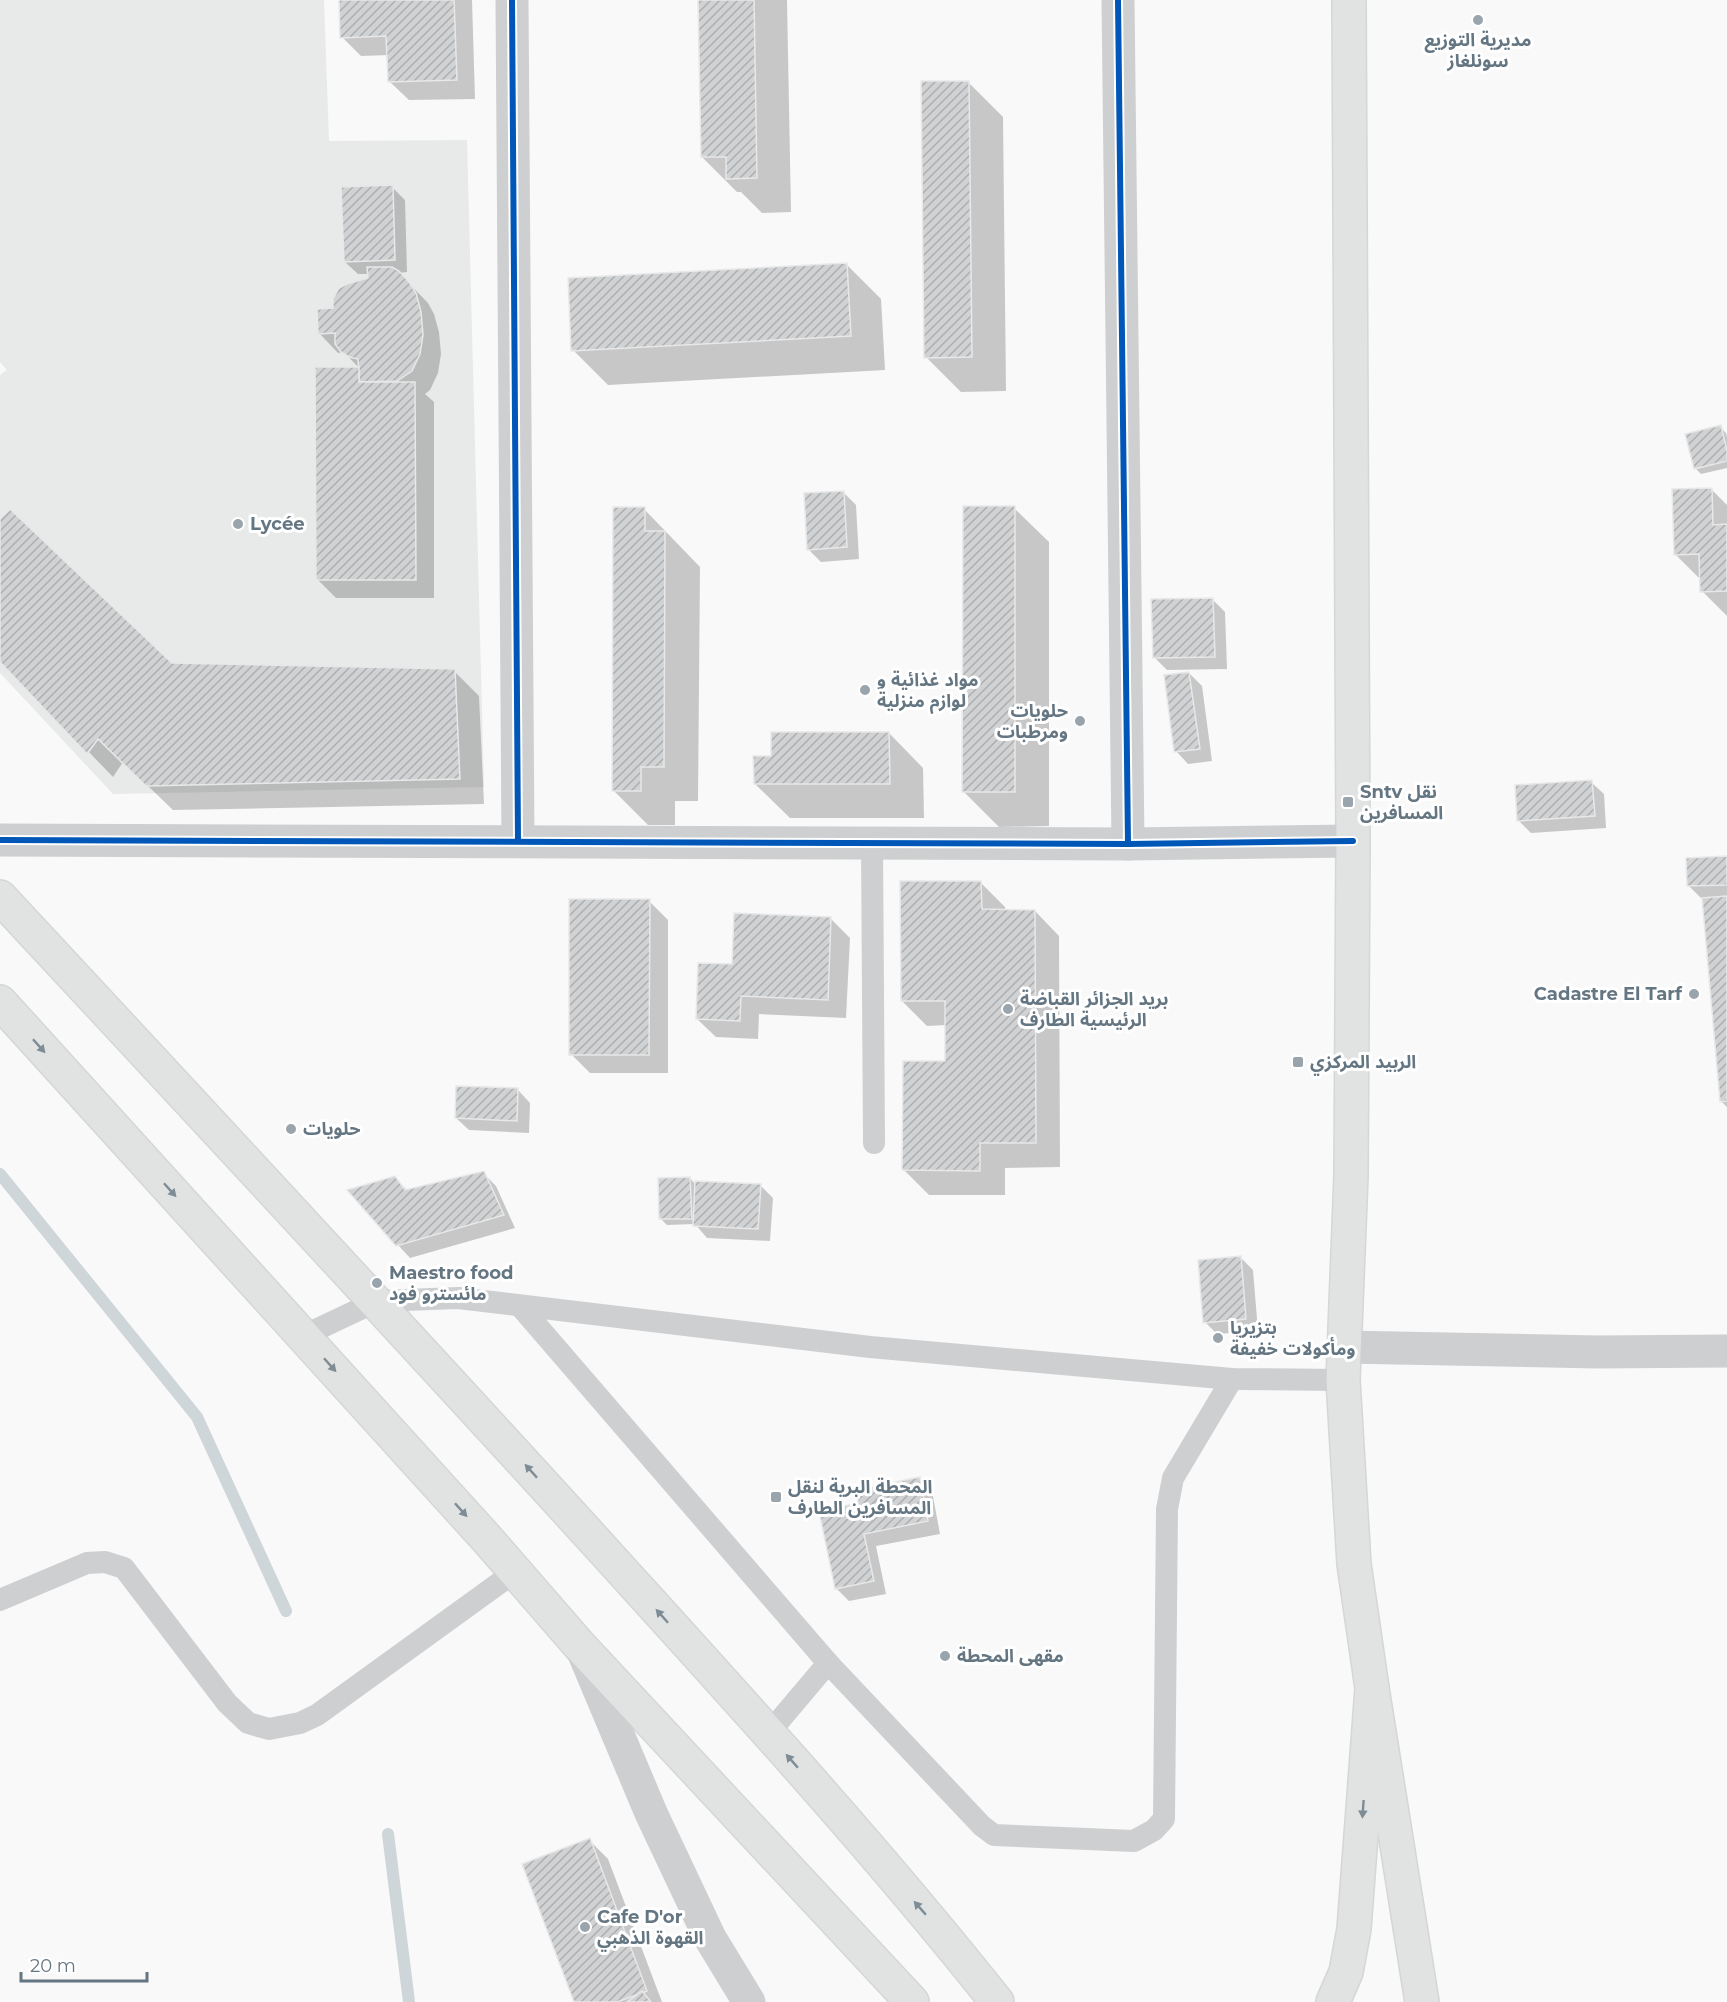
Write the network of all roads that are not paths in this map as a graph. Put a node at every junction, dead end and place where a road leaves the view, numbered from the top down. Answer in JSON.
{"nodes":[{"id":1,"x":512,"y":0,"type":"edge"},
{"id":2,"x":1118,"y":0,"type":"edge"},
{"id":3,"x":1349,"y":0,"type":"edge"},
{"id":4,"x":0,"y":840,"type":"edge"},
{"id":5,"x":518,"y":841,"type":"junction"},
{"id":6,"x":1353,"y":841,"type":"junction"},
{"id":7,"x":872,"y":843,"type":"junction"},
{"id":8,"x":1128,"y":844,"type":"junction"},
{"id":9,"x":0,"y":897,"type":"edge"},
{"id":10,"x":0,"y":1002,"type":"edge"},
{"id":11,"x":874,"y":1143,"type":"dead end"},
{"id":12,"x":377,"y":1301,"type":"junction"},
{"id":13,"x":520,"y":1306,"type":"junction"},
{"id":14,"x":303,"y":1336,"type":"junction"},
{"id":15,"x":1344,"y":1347,"type":"junction"},
{"id":16,"x":1727,"y":1351,"type":"edge"},
{"id":17,"x":1232,"y":1379,"type":"junction"},
{"id":18,"x":1344,"y":1380,"type":"junction"},
{"id":19,"x":516,"y":1571,"type":"junction"},
{"id":20,"x":0,"y":1600,"type":"edge"},
{"id":21,"x":580,"y":1646,"type":"junction"},
{"id":22,"x":828,"y":1663,"type":"junction"},
{"id":23,"x":1372,"y":1688,"type":"junction"},
{"id":24,"x":768,"y":1733,"type":"junction"},
{"id":25,"x":954,"y":1947,"type":"junction"},
{"id":26,"x":749,"y":2002,"type":"edge"},
{"id":27,"x":912,"y":2002,"type":"edge"},
{"id":28,"x":997,"y":2002,"type":"edge"},
{"id":29,"x":1004,"y":2002,"type":"edge"},
{"id":30,"x":1333,"y":2002,"type":"edge"},
{"id":31,"x":1422,"y":2002,"type":"edge"}],
"edges":[{"from":1,"to":5,"type":"street"},
{"from":2,"to":8,"type":"street"},
{"from":3,"to":6,"type":"main road"},
{"from":4,"to":5,"type":"street"},
{"from":5,"to":7,"type":"street"},
{"from":6,"to":8,"type":"street"},
{"from":6,"to":15,"type":"main road"},
{"from":7,"to":8,"type":"street"},
{"from":7,"to":11,"type":"lane"},
{"from":9,"to":12,"type":"main road"},
{"from":10,"to":14,"type":"main road","one_way":true},
{"from":12,"to":13,"type":"lane"},
{"from":12,"to":14,"type":"lane"},
{"from":24,"to":12,"type":"main road","one_way":true},
{"from":13,"to":17,"type":"lane"},
{"from":13,"to":22,"type":"lane"},
{"from":14,"to":19,"type":"main road","one_way":true},
{"from":15,"to":16,"type":"street"},
{"from":15,"to":18,"type":"main road"},
{"from":17,"to":18,"type":"lane"},
{"from":17,"to":22,"type":"lane"},
{"from":18,"to":23,"type":"main road"},
{"from":19,"to":20,"type":"lane"},
{"from":19,"to":21,"type":"main road"},
{"from":21,"to":26,"type":"street"},
{"from":21,"to":27,"type":"main road"},
{"from":22,"to":24,"type":"lane"},
{"from":23,"to":30,"type":"main road","one_way":true},
{"from":23,"to":31,"type":"main road"},
{"from":25,"to":24,"type":"main road","one_way":true},
{"from":25,"to":28,"type":"main road"},
{"from":25,"to":29,"type":"main road"}]}
